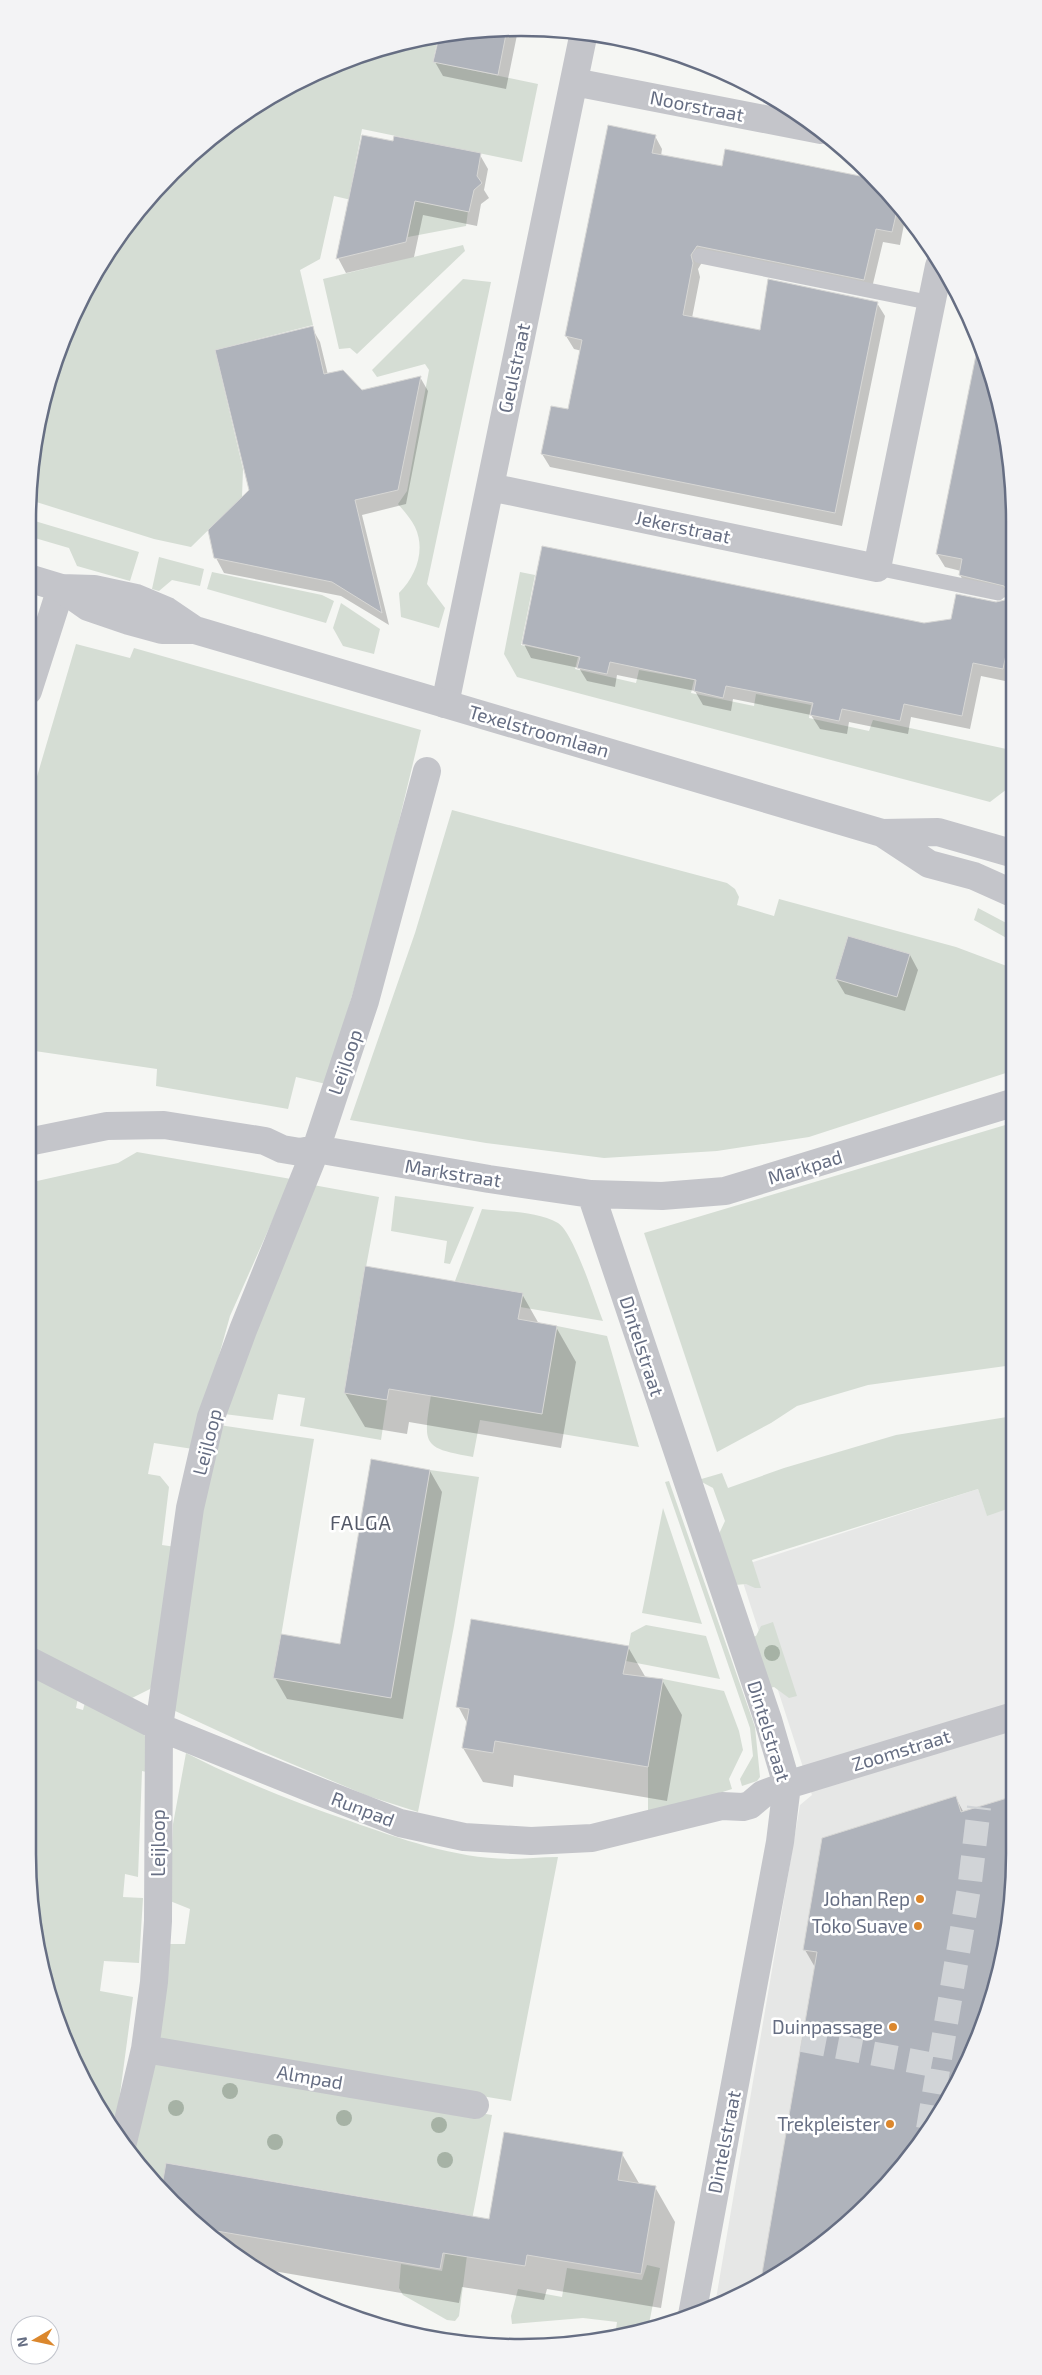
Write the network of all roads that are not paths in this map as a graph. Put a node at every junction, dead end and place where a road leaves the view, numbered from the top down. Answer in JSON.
{"nodes":[{"id":1,"x":582,"y":40,"type":"edge"},
{"id":2,"x":574,"y":82,"type":"junction"},
{"id":3,"x":802,"y":126,"type":"edge"},
{"id":4,"x":700,"y":256,"type":"dead end"},
{"id":5,"x":938,"y":274,"type":"edge"},
{"id":6,"x":932,"y":303,"type":"junction"},
{"id":7,"x":490,"y":487,"type":"junction"},
{"id":8,"x":877,"y":568,"type":"junction"},
{"id":9,"x":36,"y":580,"type":"edge"},
{"id":10,"x":61,"y":588,"type":"junction"},
{"id":11,"x":998,"y":593,"type":"dead end"},
{"id":12,"x":36,"y":666,"type":"edge"},
{"id":13,"x":445,"y":704,"type":"junction"},
{"id":14,"x":427,"y":771,"type":"dead end"},
{"id":15,"x":882,"y":833,"type":"junction"},
{"id":16,"x":1006,"y":851,"type":"edge"},
{"id":17,"x":1006,"y":890,"type":"edge"},
{"id":18,"x":1006,"y":1105,"type":"edge"},
{"id":19,"x":36,"y":1140,"type":"edge"},
{"id":20,"x":316,"y":1150,"type":"junction"},
{"id":21,"x":591,"y":1194,"type":"junction"},
{"id":22,"x":36,"y":1664,"type":"edge"},
{"id":23,"x":1006,"y":1718,"type":"edge"},
{"id":24,"x":159,"y":1726,"type":"junction"},
{"id":25,"x":775,"y":1790,"type":"junction"},
{"id":26,"x":145,"y":2049,"type":"junction"},
{"id":27,"x":475,"y":2105,"type":"dead end"},
{"id":28,"x":125,"y":2133,"type":"edge"},
{"id":29,"x":694,"y":2307,"type":"edge"}],
"edges":[{"from":1,"to":2,"type":"street","name":"Geulstraat"},
{"from":2,"to":3,"type":"street","name":"Noorstraat"},
{"from":2,"to":7,"type":"street","name":"Geulstraat"},
{"from":4,"to":6,"type":"lane"},
{"from":5,"to":6,"type":"street"},
{"from":6,"to":8,"type":"street"},
{"from":7,"to":8,"type":"street","name":"Jekerstraat"},
{"from":7,"to":13,"type":"street","name":"Geulstraat"},
{"from":8,"to":11,"type":"lane","name":"Jekerstraat"},
{"from":9,"to":10,"type":"street","name":"Texelstroomlaan"},
{"from":10,"to":12,"type":"street"},
{"from":10,"to":13,"type":"street","name":"Texelstroomlaan"},
{"from":13,"to":15,"type":"street","name":"Texelstroomlaan"},
{"from":14,"to":20,"type":"street","name":"Leijloop"},
{"from":15,"to":16,"type":"street","name":"Texelstroomlaan"},
{"from":15,"to":17,"type":"street","name":"Texelstroomlaan"},
{"from":18,"to":21,"type":"street","name":"Markpad"},
{"from":19,"to":20,"type":"street","name":"Markstraat"},
{"from":20,"to":21,"type":"street","name":"Markstraat"},
{"from":20,"to":24,"type":"street","name":"Leijloop"},
{"from":21,"to":25,"type":"street","name":"Dintelstraat"},
{"from":22,"to":24,"type":"street","name":"Runpad"},
{"from":23,"to":25,"type":"street","name":"Zoomstraat"},
{"from":24,"to":25,"type":"street","name":"Runpad"},
{"from":24,"to":26,"type":"street","name":"Leijloop"},
{"from":25,"to":29,"type":"street","name":"Dintelstraat"},
{"from":26,"to":27,"type":"street","name":"Almpad"},
{"from":26,"to":28,"type":"street","name":"Leijloop"}]}
